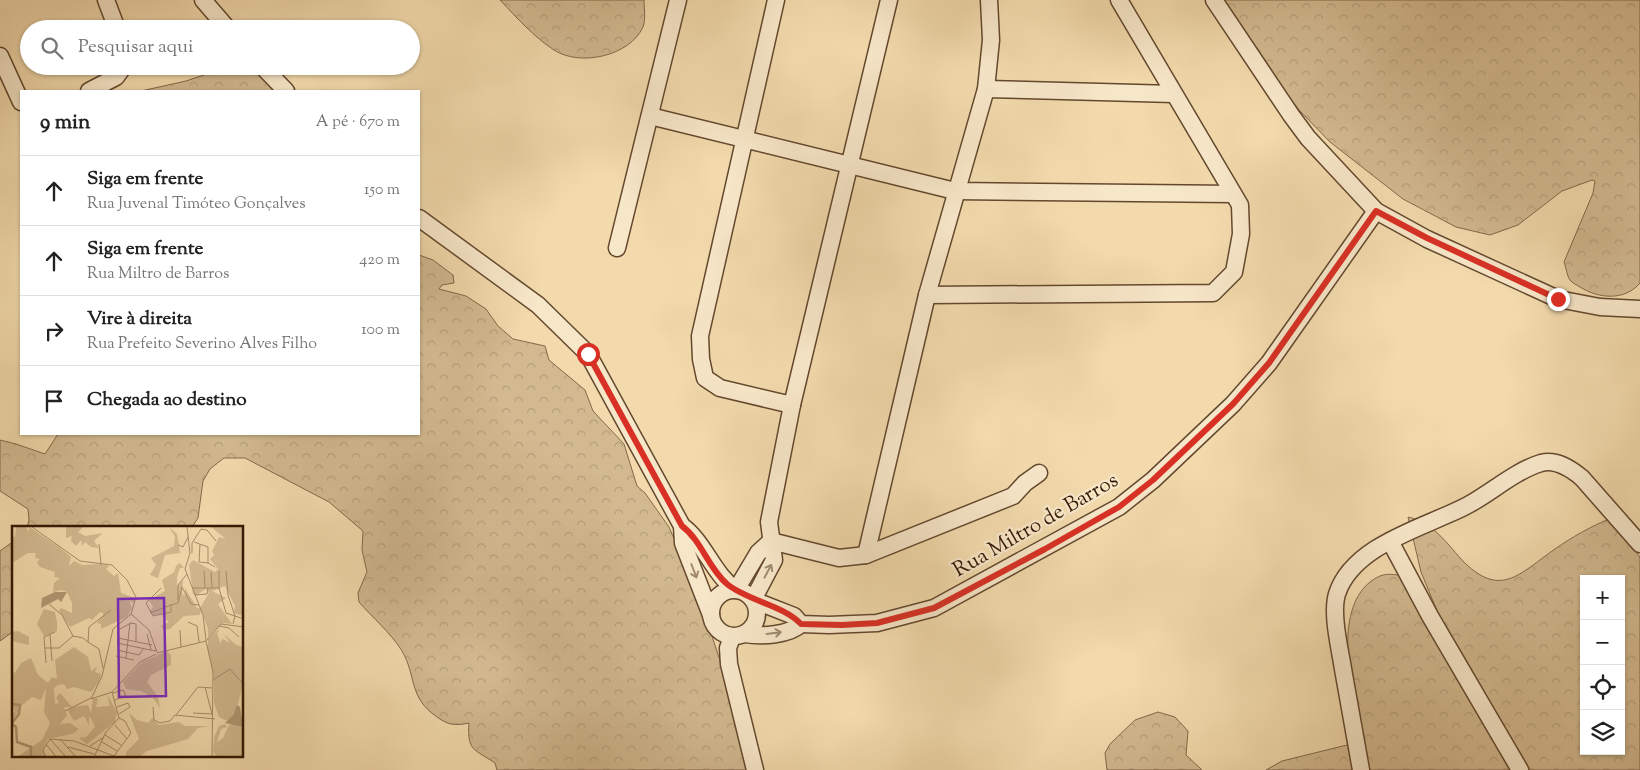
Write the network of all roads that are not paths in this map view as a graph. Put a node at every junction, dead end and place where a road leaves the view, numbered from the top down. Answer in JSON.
{"nodes":[{"id":1,"x":106,"y":0,"type":"edge"},
{"id":2,"x":202,"y":0,"type":"edge"},
{"id":3,"x":678,"y":0,"type":"edge"},
{"id":4,"x":776,"y":0,"type":"edge"},
{"id":5,"x":889,"y":0,"type":"edge"},
{"id":6,"x":989,"y":0,"type":"edge"},
{"id":7,"x":1119,"y":0,"type":"edge"},
{"id":8,"x":1214,"y":0,"type":"edge"},
{"id":9,"x":113,"y":20,"type":"edge"},
{"id":10,"x":220,"y":20,"type":"edge"},
{"id":11,"x":0,"y":56,"type":"edge"},
{"id":12,"x":117,"y":75,"type":"edge"},
{"id":13,"x":271,"y":75,"type":"edge"},
{"id":14,"x":986,"y":89,"type":"junction"},
{"id":15,"x":91,"y":90,"type":"edge"},
{"id":16,"x":285,"y":90,"type":"edge"},
{"id":17,"x":1174,"y":94,"type":"junction"},
{"id":18,"x":20,"y":100,"type":"edge"},
{"id":19,"x":650,"y":116,"type":"junction"},
{"id":20,"x":745,"y":139,"type":"junction"},
{"id":21,"x":850,"y":165,"type":"junction"},
{"id":22,"x":955,"y":191,"type":"junction"},
{"id":23,"x":1233,"y":194,"type":"junction"},
{"id":24,"x":1376,"y":211,"type":"junction"},
{"id":25,"x":420,"y":219,"type":"edge"},
{"id":26,"x":617,"y":248,"type":"dead end"},
{"id":27,"x":927,"y":295,"type":"junction"},
{"id":28,"x":1640,"y":309,"type":"edge"},
{"id":29,"x":792,"y":405,"type":"junction"},
{"id":30,"x":1040,"y":473,"type":"dead end"},
{"id":31,"x":682,"y":526,"type":"junction"},
{"id":32,"x":771,"y":541,"type":"junction"},
{"id":33,"x":1390,"y":541,"type":"junction"},
{"id":34,"x":1640,"y":544,"type":"edge"},
{"id":35,"x":866,"y":555,"type":"junction"},
{"id":36,"x":736,"y":590,"type":"junction"},
{"id":37,"x":753,"y":600,"type":"junction"},
{"id":38,"x":711,"y":615,"type":"junction"},
{"id":39,"x":801,"y":624,"type":"junction"},
{"id":40,"x":738,"y":636,"type":"junction"},
{"id":41,"x":755,"y":770,"type":"edge"},
{"id":42,"x":1361,"y":770,"type":"edge"},
{"id":43,"x":1520,"y":770,"type":"edge"}],
"edges":[{"from":1,"to":9,"type":"street"},
{"from":2,"to":10,"type":"street"},
{"from":3,"to":19,"type":"street"},
{"from":4,"to":20,"type":"street"},
{"from":5,"to":21,"type":"street"},
{"from":6,"to":14,"type":"street"},
{"from":7,"to":17,"type":"street"},
{"from":8,"to":24,"type":"street"},
{"from":11,"to":18,"type":"street"},
{"from":12,"to":15,"type":"street"},
{"from":13,"to":16,"type":"street"},
{"from":14,"to":17,"type":"street"},
{"from":14,"to":22,"type":"street"},
{"from":17,"to":23,"type":"street"},
{"from":19,"to":20,"type":"street"},
{"from":19,"to":26,"type":"street"},
{"from":20,"to":21,"type":"street"},
{"from":20,"to":29,"type":"street"},
{"from":21,"to":22,"type":"street"},
{"from":21,"to":29,"type":"street"},
{"from":22,"to":23,"type":"street"},
{"from":22,"to":27,"type":"street"},
{"from":23,"to":27,"type":"street"},
{"from":24,"to":28,"type":"street"},
{"from":24,"to":39,"type":"street","name":"Rua Miltro de Barros"},
{"from":25,"to":31,"type":"street"},
{"from":27,"to":35,"type":"street"},
{"from":29,"to":32,"type":"street"},
{"from":30,"to":35,"type":"street"},
{"from":31,"to":36,"type":"street"},
{"from":31,"to":38,"type":"street","one_way":true},
{"from":32,"to":35,"type":"street"},
{"from":32,"to":36,"type":"street"},
{"from":37,"to":32,"type":"street","one_way":true},
{"from":33,"to":34,"type":"street"},
{"from":33,"to":42,"type":"street"},
{"from":33,"to":43,"type":"street"},
{"from":36,"to":37,"type":"street"},
{"from":36,"to":38,"type":"street"},
{"from":37,"to":39,"type":"street"},
{"from":37,"to":40,"type":"street"},
{"from":38,"to":40,"type":"street"},
{"from":40,"to":39,"type":"street","name":"Rua Miltro de Barros","one_way":true},
{"from":40,"to":41,"type":"street"}]}
